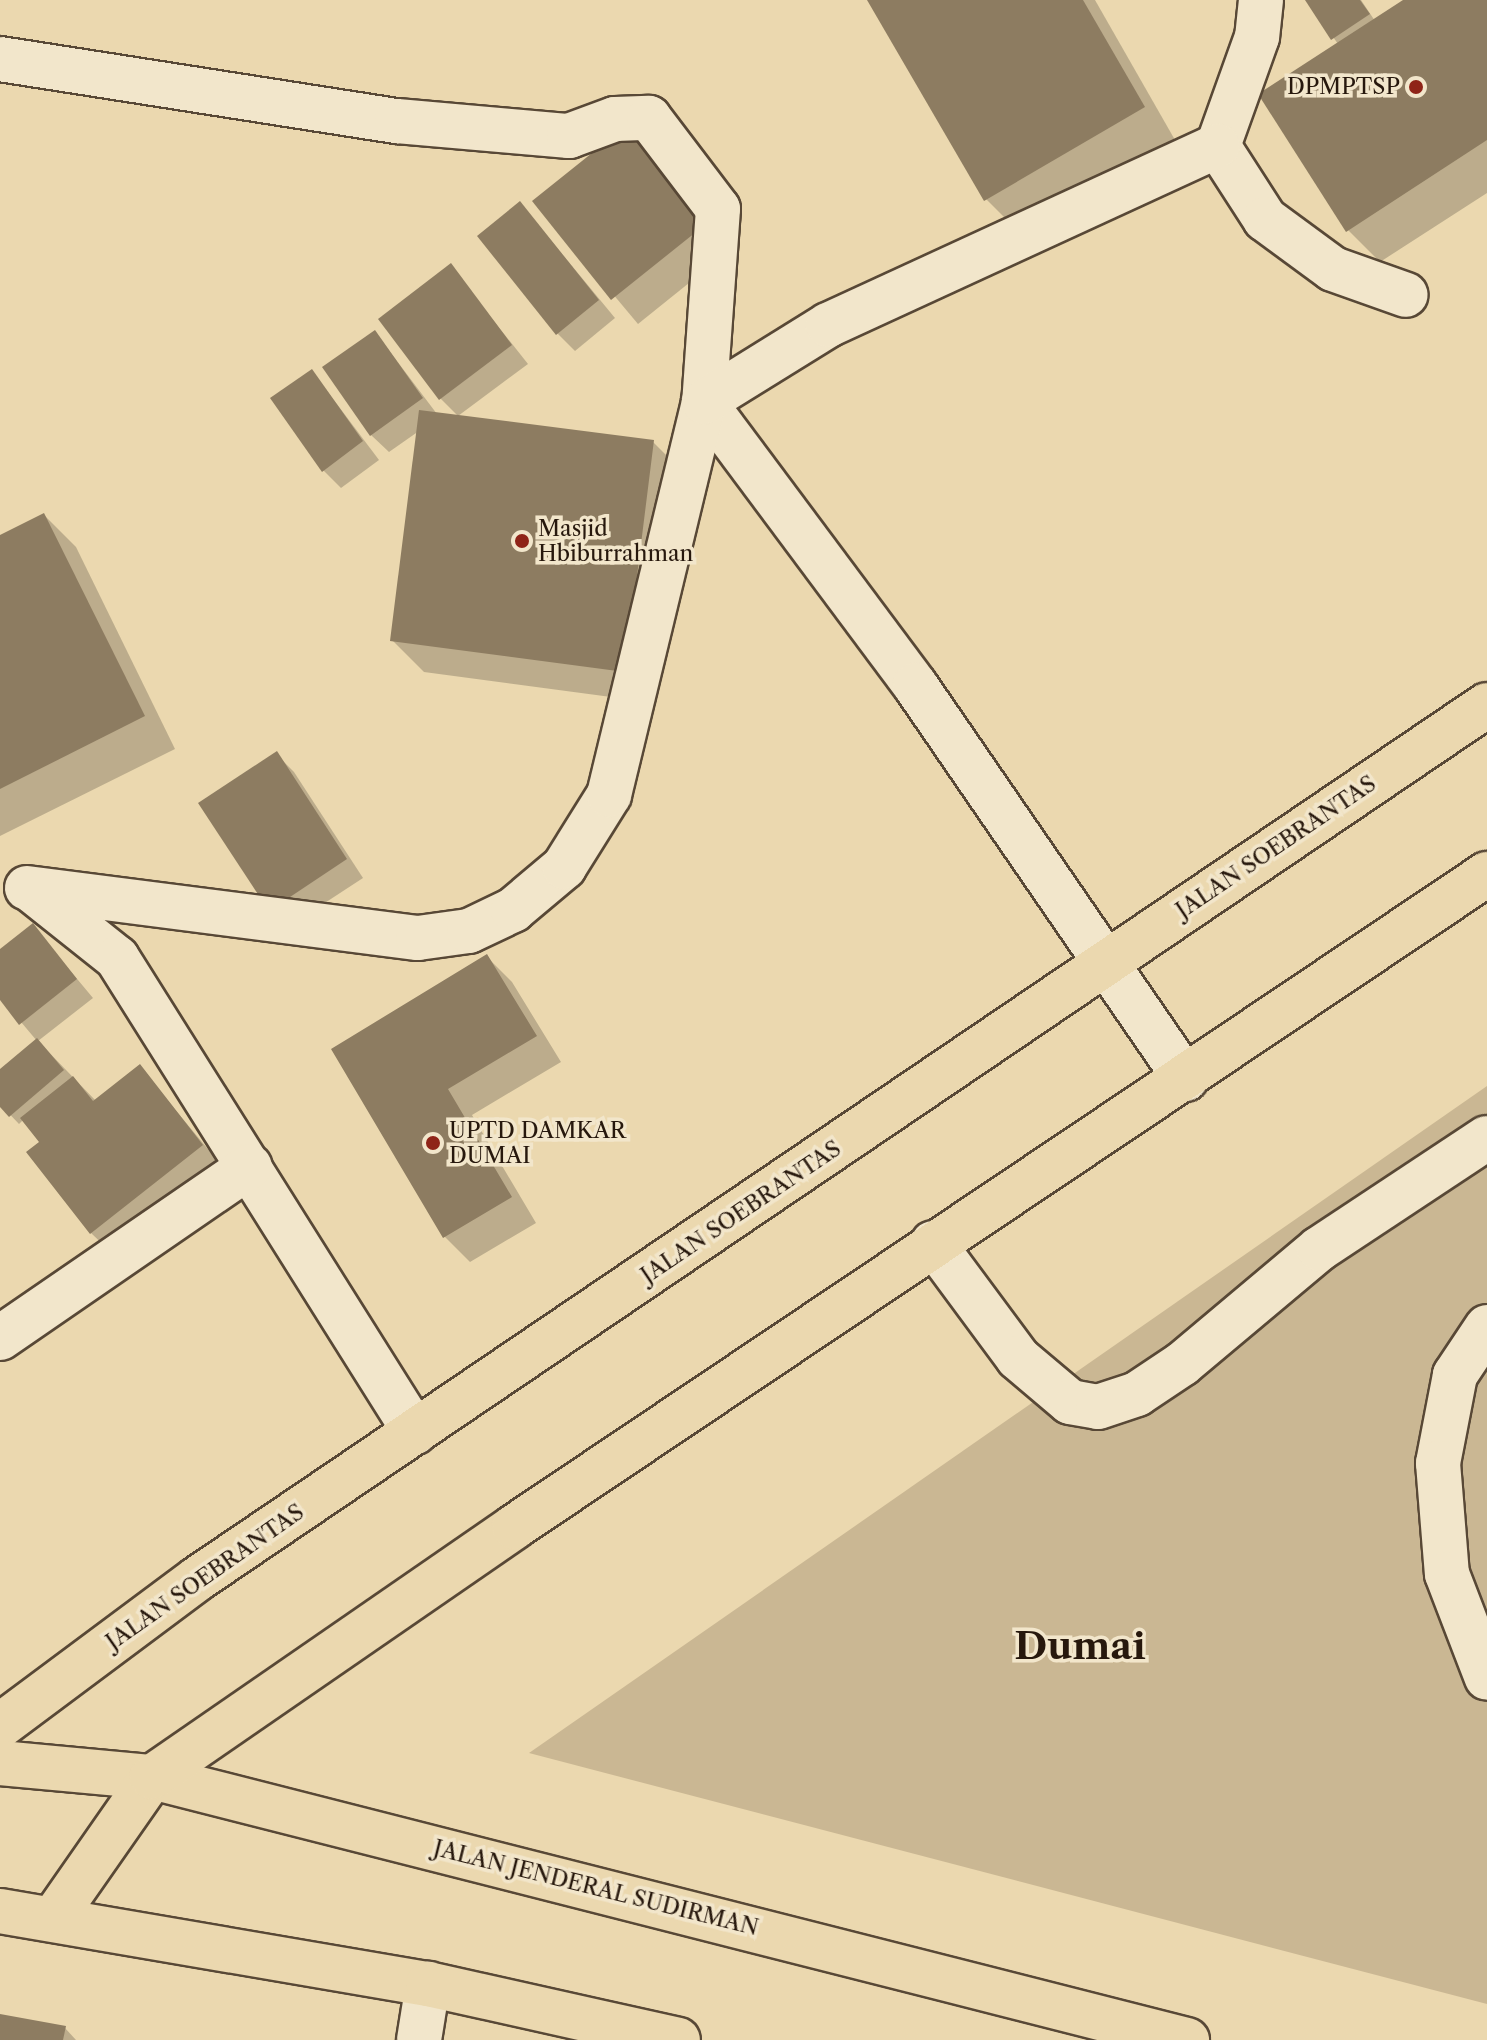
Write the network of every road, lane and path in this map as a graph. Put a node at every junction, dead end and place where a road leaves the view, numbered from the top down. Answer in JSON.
{"nodes":[{"id":1,"x":1261,"y":0,"type":"edge"},
{"id":2,"x":0,"y":59,"type":"edge"},
{"id":3,"x":1218,"y":146,"type":"junction"},
{"id":4,"x":1406,"y":295,"type":"dead end"},
{"id":5,"x":704,"y":402,"type":"junction"},
{"id":6,"x":1487,"y":705,"type":"edge"},
{"id":7,"x":1487,"y":874,"type":"edge"},
{"id":8,"x":14,"y":884,"type":"edge"},
{"id":9,"x":1104,"y":961,"type":"junction"},
{"id":10,"x":1186,"y":1079,"type":"junction"},
{"id":11,"x":1487,"y":1138,"type":"edge"},
{"id":12,"x":250,"y":1166,"type":"junction"},
{"id":13,"x":933,"y":1243,"type":"junction"},
{"id":14,"x":1487,"y":1327,"type":"edge"},
{"id":15,"x":0,"y":1338,"type":"edge"},
{"id":16,"x":415,"y":1432,"type":"junction"},
{"id":17,"x":1487,"y":1678,"type":"edge"},
{"id":18,"x":0,"y":1726,"type":"edge"},
{"id":19,"x":0,"y":1763,"type":"edge"},
{"id":20,"x":152,"y":1777,"type":"junction"},
{"id":21,"x":0,"y":1911,"type":"edge"},
{"id":22,"x":53,"y":1919,"type":"junction"},
{"id":23,"x":428,"y":1984,"type":"junction"},
{"id":24,"x":609,"y":2032,"type":"edge"},
{"id":25,"x":419,"y":2040,"type":"edge"},
{"id":26,"x":678,"y":2040,"type":"edge"},
{"id":27,"x":1187,"y":2040,"type":"edge"}],
"edges":[{"from":1,"to":3,"type":"lane"},
{"from":2,"to":5,"type":"lane"},
{"from":3,"to":4,"type":"lane"},
{"from":3,"to":5,"type":"lane"},
{"from":5,"to":8,"type":"lane"},
{"from":5,"to":9,"type":"lane"},
{"from":6,"to":9,"type":"main road","name":"JALAN SOEBRANTAS"},
{"from":7,"to":10,"type":"main road"},
{"from":8,"to":12,"type":"lane"},
{"from":9,"to":10,"type":"lane"},
{"from":9,"to":16,"type":"main road","name":"JALAN SOEBRANTAS"},
{"from":10,"to":13,"type":"main road"},
{"from":11,"to":13,"type":"lane"},
{"from":12,"to":15,"type":"lane"},
{"from":12,"to":16,"type":"lane"},
{"from":13,"to":20,"type":"main road"},
{"from":14,"to":17,"type":"lane"},
{"from":16,"to":18,"type":"main road","name":"JALAN SOEBRANTAS"},
{"from":19,"to":20,"type":"main road","name":"JALAN JENDERAL SUDIRMAN"},
{"from":20,"to":22,"type":"main road"},
{"from":20,"to":27,"type":"main road","name":"JALAN JENDERAL SUDIRMAN"},
{"from":21,"to":22,"type":"main road"},
{"from":22,"to":23,"type":"main road"},
{"from":23,"to":24,"type":"main road"},
{"from":23,"to":25,"type":"lane"},
{"from":24,"to":26,"type":"main road"}]}
